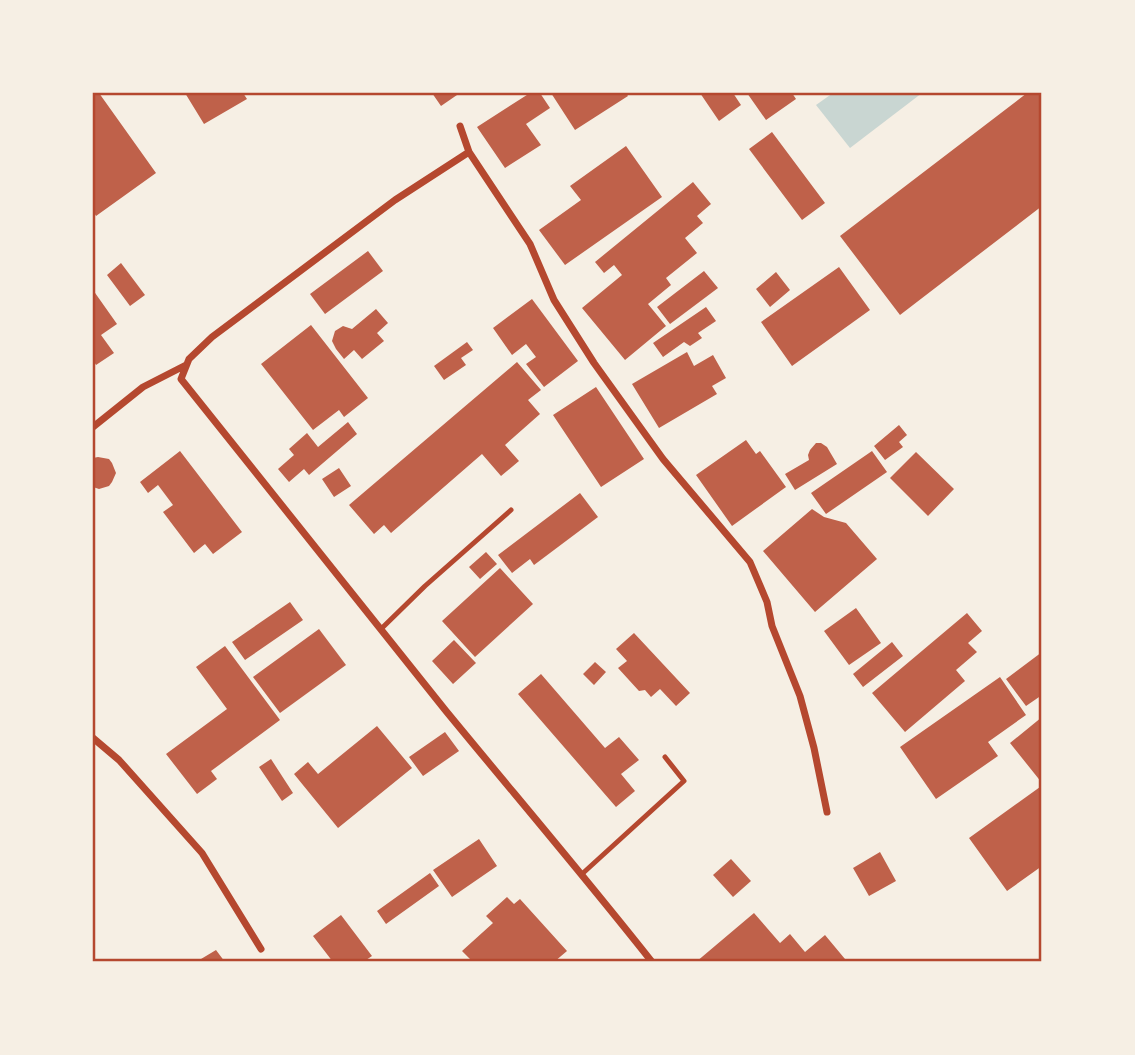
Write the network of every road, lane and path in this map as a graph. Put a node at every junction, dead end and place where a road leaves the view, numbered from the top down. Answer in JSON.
{"nodes":[{"id":1,"x":460,"y":126,"type":"dead end"},
{"id":2,"x":469,"y":152,"type":"junction"},
{"id":3,"x":186,"y":365,"type":"junction"},
{"id":4,"x":93,"y":427,"type":"edge"},
{"id":5,"x":511,"y":510,"type":"dead end"},
{"id":6,"x":380,"y":629,"type":"junction"},
{"id":7,"x":93,"y":738,"type":"edge"},
{"id":8,"x":665,"y":757,"type":"dead end"},
{"id":9,"x":827,"y":812,"type":"dead end"},
{"id":10,"x":582,"y":874,"type":"junction"},
{"id":11,"x":261,"y":949,"type":"dead end"},
{"id":12,"x":652,"y":962,"type":"edge"}],
"edges":[{"from":1,"to":2,"type":"street"},
{"from":2,"to":3,"type":"street"},
{"from":2,"to":9,"type":"street"},
{"from":3,"to":4,"type":"street"},
{"from":3,"to":6,"type":"street"},
{"from":5,"to":6,"type":"lane"},
{"from":6,"to":10,"type":"street"},
{"from":7,"to":11,"type":"street"},
{"from":8,"to":10,"type":"lane"},
{"from":10,"to":12,"type":"street"}]}
